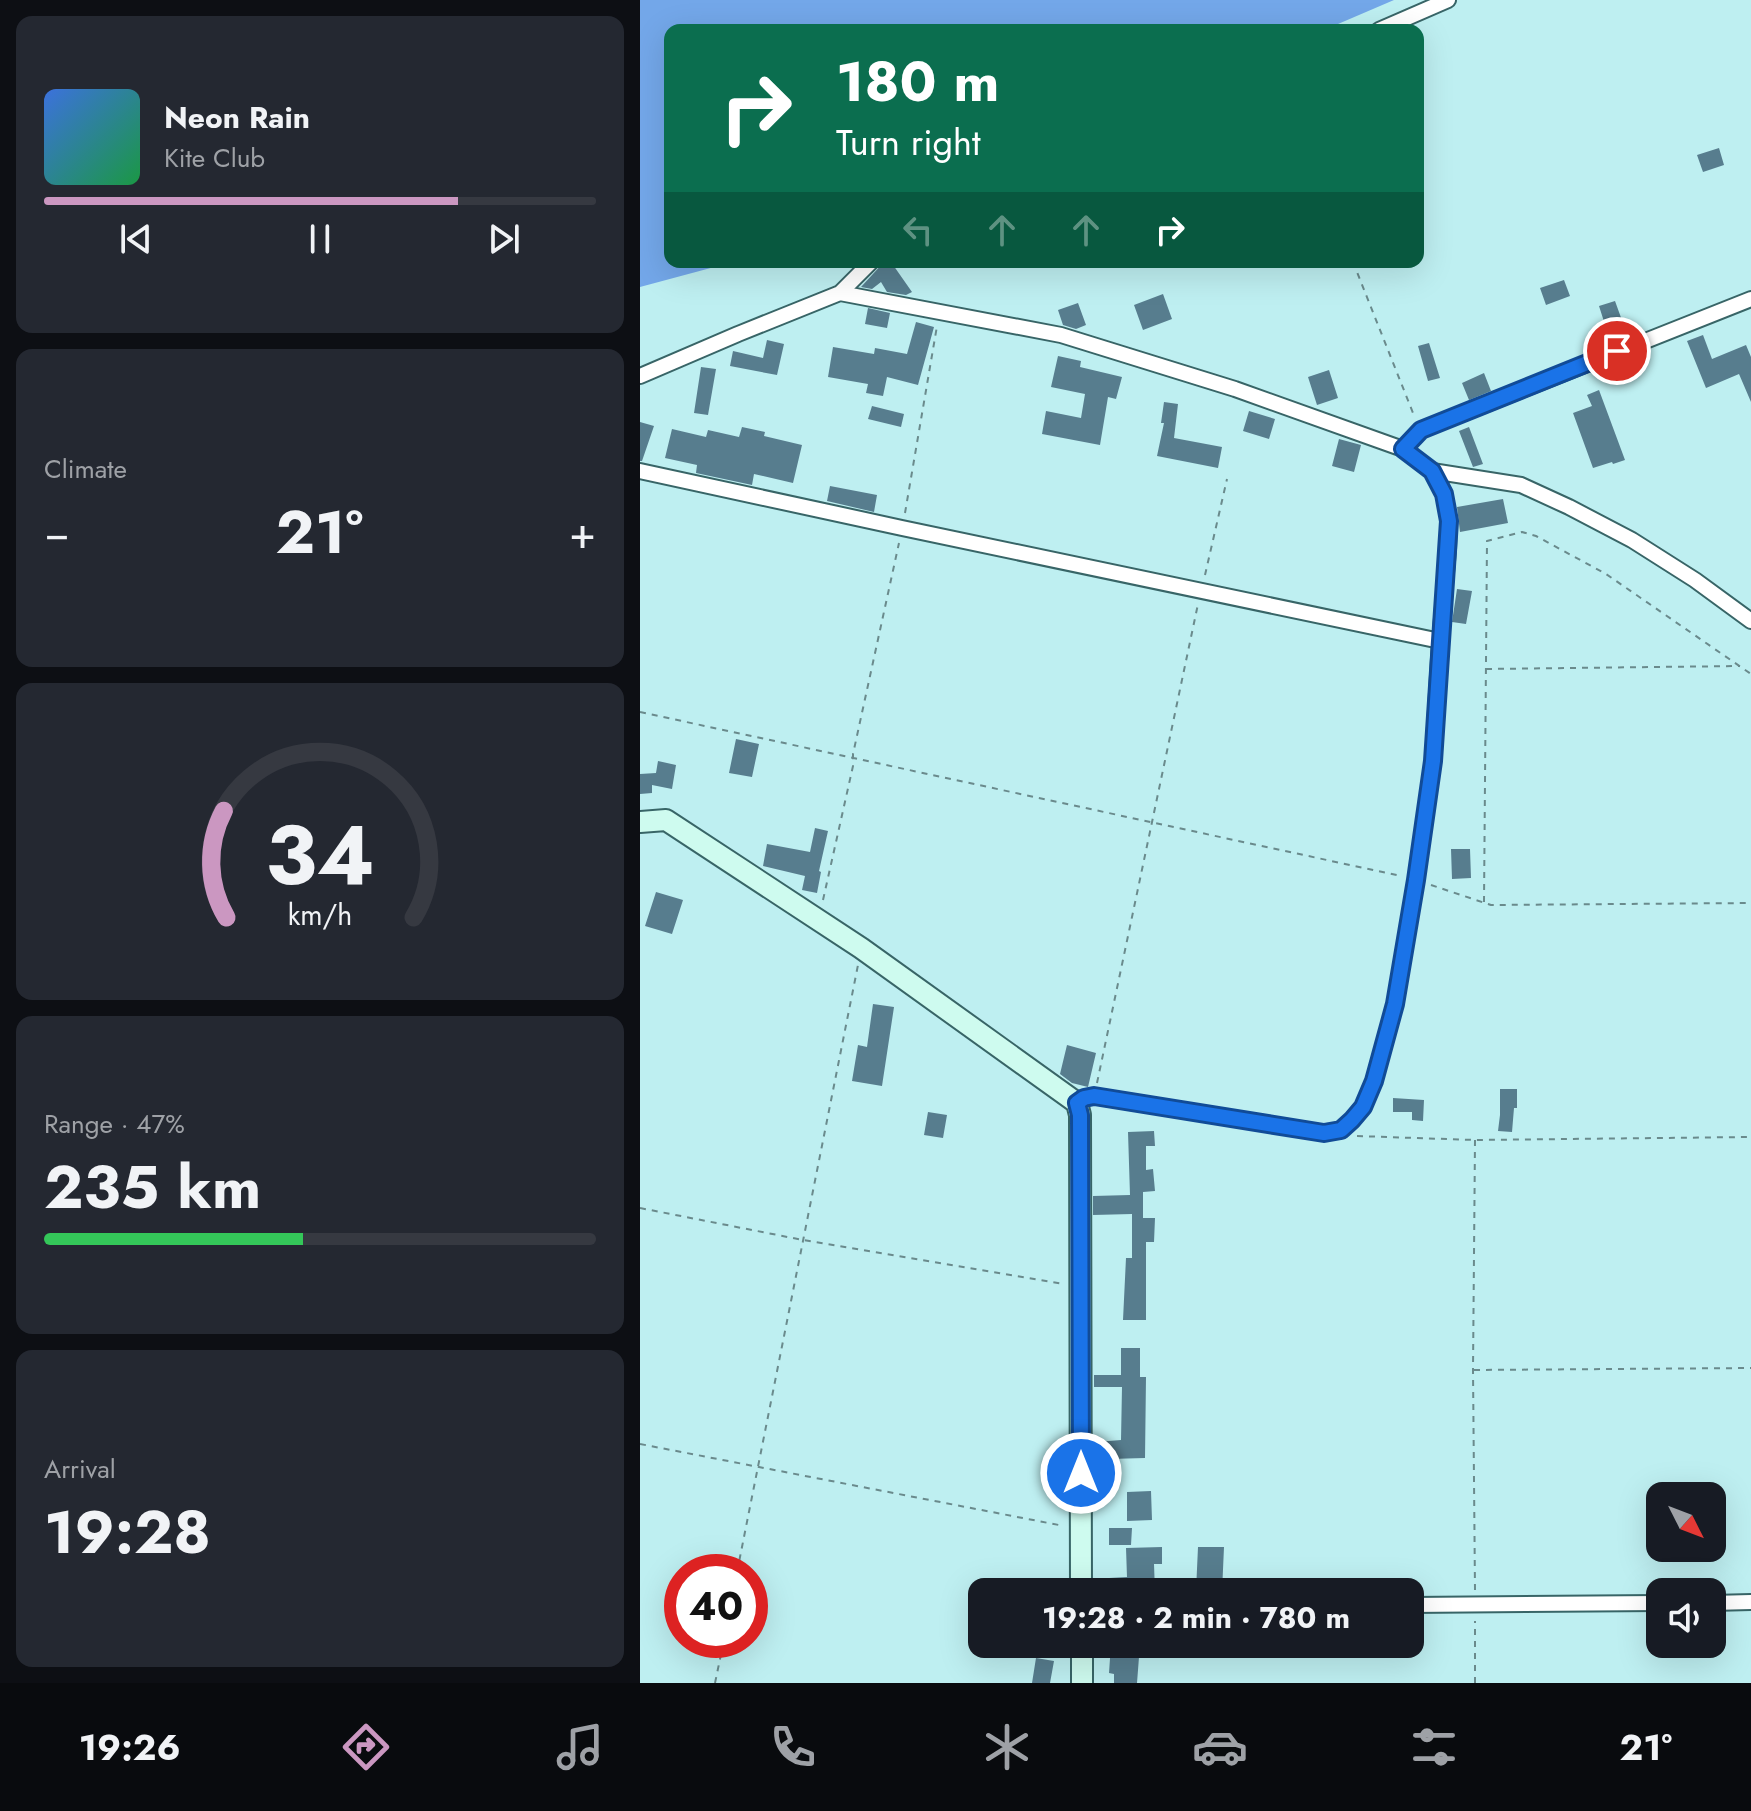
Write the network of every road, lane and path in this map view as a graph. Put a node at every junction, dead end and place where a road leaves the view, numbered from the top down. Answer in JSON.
{"nodes":[{"id":1,"x":1448,"y":0,"type":"edge"},
{"id":2,"x":1393,"y":24,"type":"edge"},
{"id":3,"x":865,"y":268,"type":"edge"},
{"id":4,"x":1355,"y":268,"type":"edge"},
{"id":5,"x":840,"y":293,"type":"junction"},
{"id":6,"x":1751,"y":299,"type":"edge"},
{"id":7,"x":939,"y":313,"type":"junction"},
{"id":8,"x":640,"y":376,"type":"edge"},
{"id":9,"x":1421,"y":430,"type":"junction"},
{"id":10,"x":1403,"y":449,"type":"junction"},
{"id":11,"x":640,"y":471,"type":"edge"},
{"id":12,"x":1432,"y":471,"type":"junction"},
{"id":13,"x":1227,"y":479,"type":"dead end"},
{"id":14,"x":902,"y":528,"type":"junction"},
{"id":15,"x":1201,"y":591,"type":"junction"},
{"id":16,"x":1751,"y":621,"type":"edge"},
{"id":17,"x":1440,"y":641,"type":"junction"},
{"id":18,"x":1741,"y":666,"type":"junction"},
{"id":19,"x":1486,"y":669,"type":"junction"},
{"id":20,"x":1751,"y":674,"type":"edge"},
{"id":21,"x":640,"y":712,"type":"edge"},
{"id":22,"x":854,"y":758,"type":"junction"},
{"id":23,"x":1152,"y":821,"type":"junction"},
{"id":24,"x":640,"y":822,"type":"edge"},
{"id":25,"x":1416,"y":880,"type":"junction"},
{"id":26,"x":1484,"y":903,"type":"junction"},
{"id":27,"x":1751,"y":903,"type":"edge"},
{"id":28,"x":814,"y":918,"type":"junction"},
{"id":29,"x":861,"y":948,"type":"junction"},
{"id":30,"x":1086,"y":1100,"type":"junction"},
{"id":31,"x":1341,"y":1130,"type":"junction"},
{"id":32,"x":1751,"y":1137,"type":"edge"},
{"id":33,"x":1475,"y":1140,"type":"junction"},
{"id":34,"x":640,"y":1208,"type":"edge"},
{"id":35,"x":803,"y":1240,"type":"junction"},
{"id":36,"x":1081,"y":1287,"type":"junction"},
{"id":37,"x":1751,"y":1368,"type":"edge"},
{"id":38,"x":1473,"y":1370,"type":"junction"},
{"id":39,"x":640,"y":1444,"type":"edge"},
{"id":40,"x":758,"y":1467,"type":"junction"},
{"id":41,"x":1081,"y":1530,"type":"junction"},
{"id":42,"x":741,"y":1554,"type":"edge"},
{"id":43,"x":1081,"y":1578,"type":"edge"},
{"id":44,"x":1751,"y":1602,"type":"edge"},
{"id":45,"x":1646,"y":1603,"type":"edge"},
{"id":46,"x":1726,"y":1603,"type":"edge"},
{"id":47,"x":1424,"y":1605,"type":"edge"},
{"id":48,"x":1476,"y":1605,"type":"junction"},
{"id":49,"x":720,"y":1658,"type":"edge"},
{"id":50,"x":1082,"y":1658,"type":"edge"},
{"id":51,"x":715,"y":1683,"type":"edge"},
{"id":52,"x":1082,"y":1683,"type":"edge"},
{"id":53,"x":1475,"y":1683,"type":"edge"}],
"edges":[{"from":1,"to":2,"type":"street"},
{"from":3,"to":5,"type":"street"},
{"from":4,"to":9,"type":"path"},
{"from":5,"to":7,"type":"street"},
{"from":5,"to":8,"type":"street"},
{"from":6,"to":9,"type":"street"},
{"from":7,"to":10,"type":"street"},
{"from":7,"to":14,"type":"path"},
{"from":9,"to":10,"type":"street"},
{"from":10,"to":12,"type":"street"},
{"from":11,"to":14,"type":"street"},
{"from":12,"to":16,"type":"street"},
{"from":12,"to":17,"type":"street"},
{"from":13,"to":15,"type":"path"},
{"from":14,"to":15,"type":"street"},
{"from":14,"to":22,"type":"path"},
{"from":15,"to":17,"type":"street"},
{"from":15,"to":23,"type":"path"},
{"from":17,"to":25,"type":"street"},
{"from":18,"to":19,"type":"path"},
{"from":18,"to":19,"type":"path"},
{"from":18,"to":20,"type":"path"},
{"from":19,"to":26,"type":"path"},
{"from":21,"to":22,"type":"path"},
{"from":22,"to":23,"type":"path"},
{"from":22,"to":28,"type":"path"},
{"from":23,"to":25,"type":"path"},
{"from":23,"to":30,"type":"path"},
{"from":24,"to":28,"type":"street"},
{"from":25,"to":26,"type":"path"},
{"from":25,"to":31,"type":"street"},
{"from":26,"to":27,"type":"path"},
{"from":28,"to":29,"type":"street"},
{"from":29,"to":30,"type":"street"},
{"from":29,"to":35,"type":"path"},
{"from":30,"to":31,"type":"street"},
{"from":30,"to":36,"type":"street"},
{"from":31,"to":33,"type":"path"},
{"from":32,"to":33,"type":"path"},
{"from":33,"to":38,"type":"path"},
{"from":34,"to":35,"type":"path"},
{"from":35,"to":36,"type":"path"},
{"from":35,"to":40,"type":"path"},
{"from":36,"to":41,"type":"street"},
{"from":37,"to":38,"type":"path"},
{"from":38,"to":48,"type":"path"},
{"from":39,"to":40,"type":"path"},
{"from":40,"to":41,"type":"path"},
{"from":40,"to":42,"type":"path"},
{"from":41,"to":43,"type":"street"},
{"from":44,"to":46,"type":"street"},
{"from":45,"to":48,"type":"street"},
{"from":47,"to":48,"type":"street"},
{"from":48,"to":53,"type":"path"},
{"from":49,"to":51,"type":"path"},
{"from":50,"to":52,"type":"street"}]}
